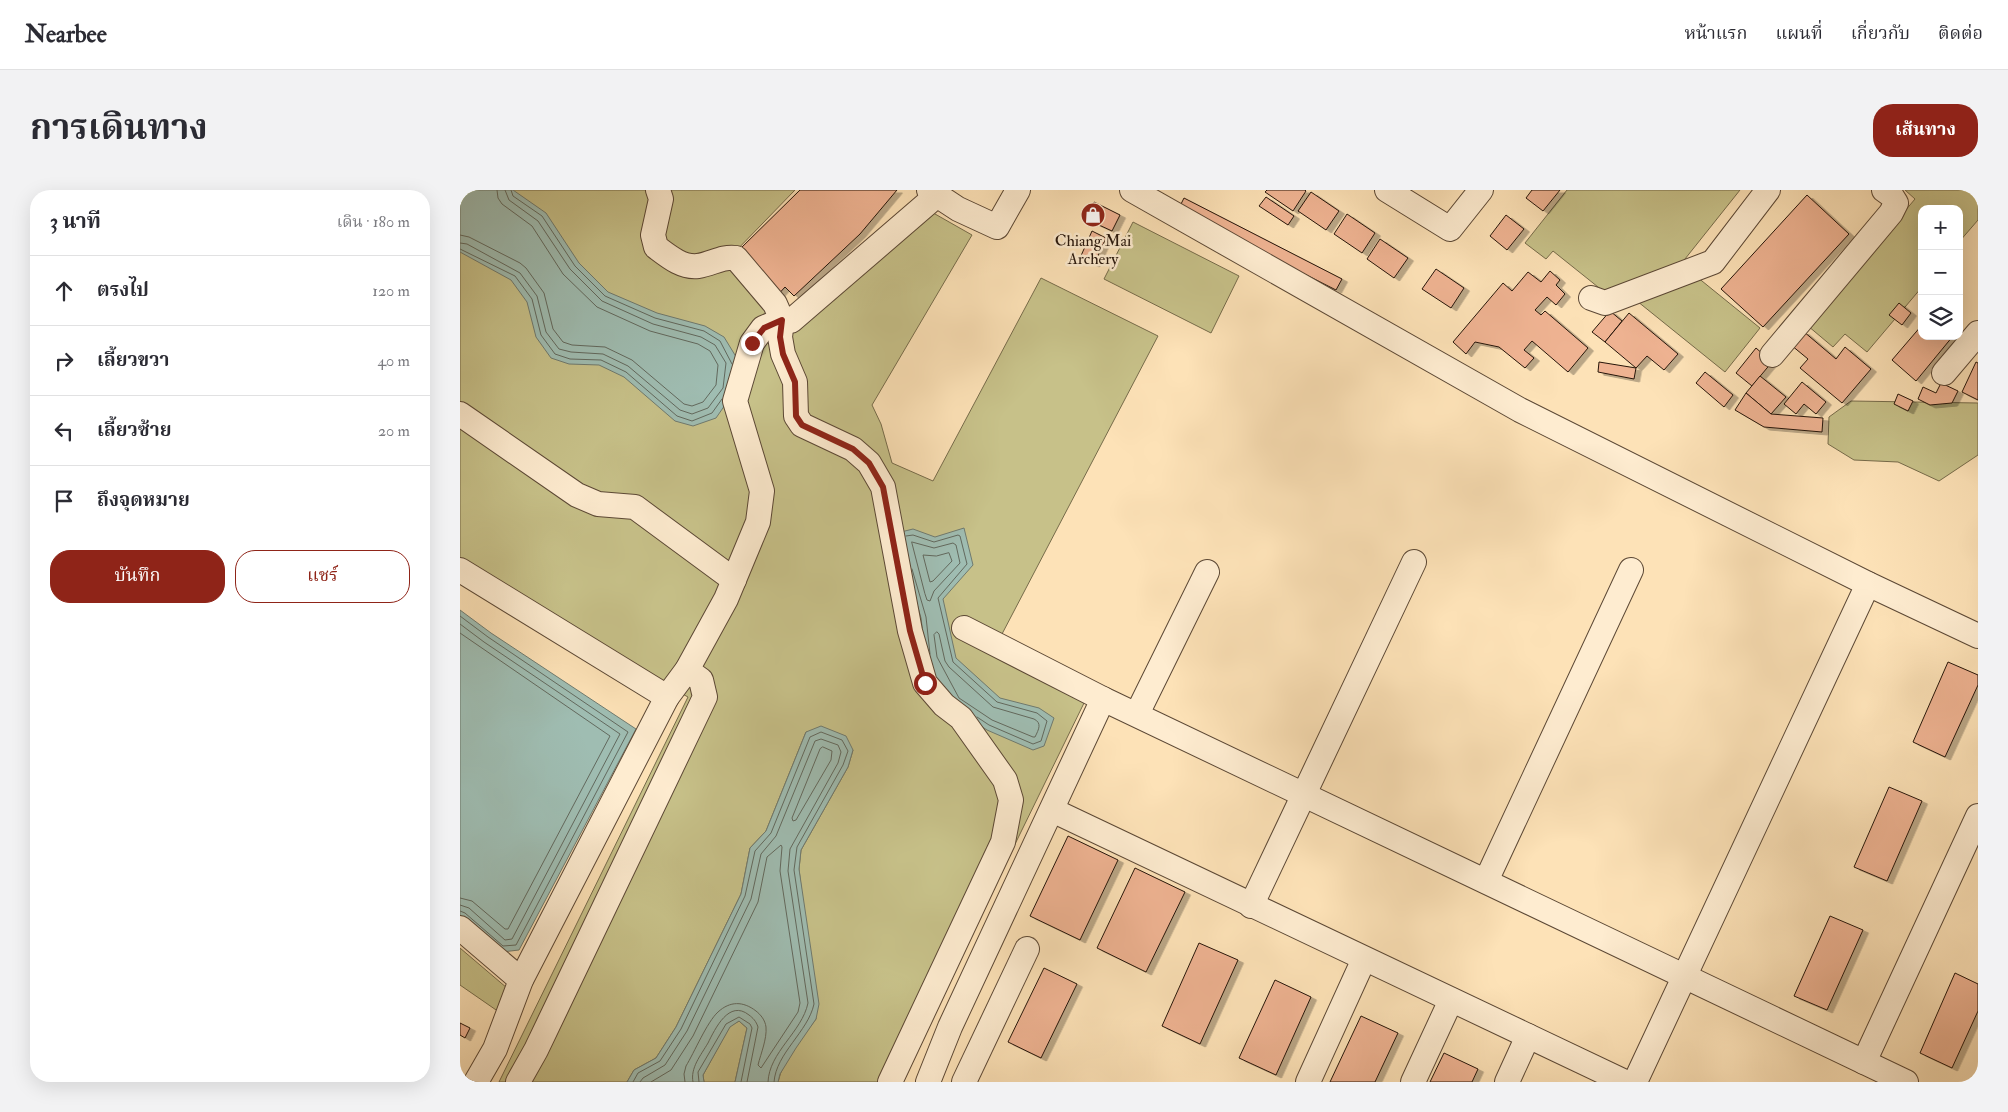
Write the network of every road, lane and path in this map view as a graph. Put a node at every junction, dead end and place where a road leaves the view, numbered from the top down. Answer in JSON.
{"nodes":[{"id":1,"x":658,"y":190,"type":"edge"},
{"id":2,"x":1018,"y":190,"type":"edge"},
{"id":3,"x":1132,"y":190,"type":"edge"},
{"id":4,"x":1387,"y":190,"type":"edge"},
{"id":5,"x":1480,"y":190,"type":"edge"},
{"id":6,"x":1768,"y":190,"type":"edge"},
{"id":7,"x":1884,"y":190,"type":"edge"},
{"id":8,"x":932,"y":193,"type":"edge"},
{"id":9,"x":1592,"y":298,"type":"dead end"},
{"id":10,"x":782,"y":320,"type":"junction"},
{"id":11,"x":1978,"y":333,"type":"edge"},
{"id":12,"x":1772,"y":355,"type":"dead end"},
{"id":13,"x":1944,"y":373,"type":"dead end"},
{"id":14,"x":460,"y":414,"type":"edge"},
{"id":15,"x":1414,"y":562,"type":"dead end"},
{"id":16,"x":460,"y":570,"type":"edge"},
{"id":17,"x":1631,"y":570,"type":"dead end"},
{"id":18,"x":1207,"y":572,"type":"dead end"},
{"id":19,"x":734,"y":580,"type":"junction"},
{"id":20,"x":1868,"y":584,"type":"junction"},
{"id":21,"x":964,"y":628,"type":"dead end"},
{"id":22,"x":1978,"y":636,"type":"edge"},
{"id":23,"x":687,"y":670,"type":"junction"},
{"id":24,"x":667,"y":697,"type":"junction"},
{"id":25,"x":1103,"y":699,"type":"junction"},
{"id":26,"x":1137,"y":714,"type":"junction"},
{"id":27,"x":1305,"y":795,"type":"junction"},
{"id":28,"x":1052,"y":810,"type":"junction"},
{"id":29,"x":1978,"y":816,"type":"edge"},
{"id":30,"x":1486,"y":881,"type":"junction"},
{"id":31,"x":1252,"y":906,"type":"junction"},
{"id":32,"x":460,"y":928,"type":"edge"},
{"id":33,"x":1027,"y":949,"type":"dead end"},
{"id":34,"x":1364,"y":959,"type":"junction"},
{"id":35,"x":1684,"y":976,"type":"junction"},
{"id":36,"x":522,"y":980,"type":"junction"},
{"id":37,"x":1451,"y":1000,"type":"junction"},
{"id":38,"x":1528,"y":1036,"type":"junction"},
{"id":39,"x":1864,"y":1062,"type":"junction"},
{"id":40,"x":476,"y":1082,"type":"edge"},
{"id":41,"x":518,"y":1082,"type":"edge"},
{"id":42,"x":890,"y":1082,"type":"edge"},
{"id":43,"x":928,"y":1082,"type":"edge"},
{"id":44,"x":964,"y":1082,"type":"edge"},
{"id":45,"x":1308,"y":1082,"type":"edge"},
{"id":46,"x":1413,"y":1082,"type":"edge"},
{"id":47,"x":1507,"y":1082,"type":"edge"},
{"id":48,"x":1625,"y":1082,"type":"edge"},
{"id":49,"x":1635,"y":1082,"type":"edge"},
{"id":50,"x":1906,"y":1082,"type":"edge"}],
"edges":[{"from":1,"to":10,"type":"street"},
{"from":2,"to":8,"type":"street"},
{"from":3,"to":20,"type":"street"},
{"from":4,"to":5,"type":"street"},
{"from":6,"to":9,"type":"street"},
{"from":7,"to":12,"type":"street"},
{"from":8,"to":10,"type":"street"},
{"from":10,"to":19,"type":"street"},
{"from":10,"to":42,"type":"street"},
{"from":11,"to":13,"type":"street"},
{"from":14,"to":19,"type":"street"},
{"from":15,"to":27,"type":"street"},
{"from":16,"to":24,"type":"street"},
{"from":17,"to":30,"type":"street"},
{"from":18,"to":26,"type":"street"},
{"from":19,"to":23,"type":"street"},
{"from":20,"to":22,"type":"street"},
{"from":20,"to":35,"type":"street"},
{"from":21,"to":25,"type":"street"},
{"from":23,"to":24,"type":"street"},
{"from":23,"to":41,"type":"street"},
{"from":24,"to":36,"type":"street"},
{"from":25,"to":26,"type":"street"},
{"from":25,"to":28,"type":"street"},
{"from":26,"to":27,"type":"street"},
{"from":27,"to":30,"type":"street"},
{"from":27,"to":31,"type":"street"},
{"from":28,"to":31,"type":"street"},
{"from":28,"to":43,"type":"street"},
{"from":29,"to":39,"type":"street"},
{"from":30,"to":35,"type":"street"},
{"from":31,"to":34,"type":"street"},
{"from":32,"to":36,"type":"street"},
{"from":33,"to":44,"type":"street"},
{"from":34,"to":37,"type":"street"},
{"from":34,"to":45,"type":"street"},
{"from":35,"to":39,"type":"street"},
{"from":35,"to":49,"type":"street"},
{"from":36,"to":40,"type":"street"},
{"from":37,"to":38,"type":"street"},
{"from":37,"to":46,"type":"street"},
{"from":38,"to":47,"type":"street"},
{"from":38,"to":48,"type":"street"},
{"from":39,"to":50,"type":"street"}]}
